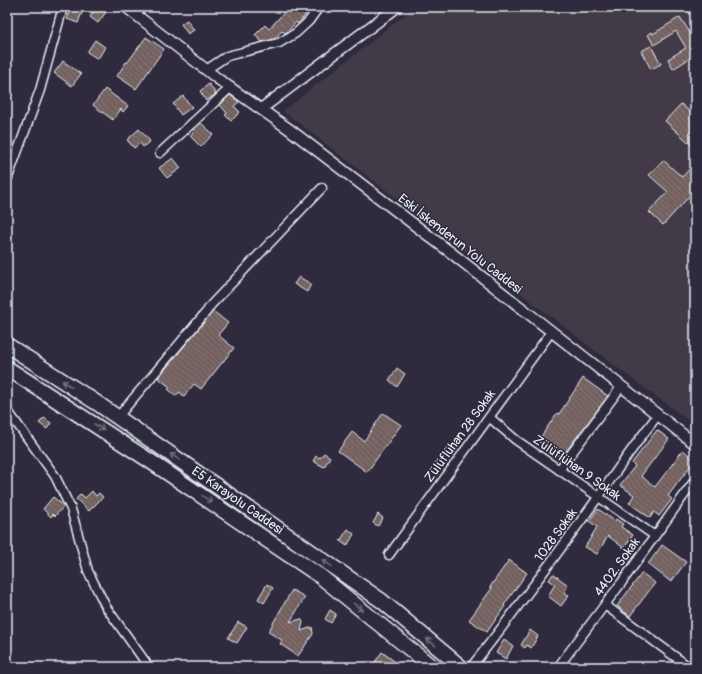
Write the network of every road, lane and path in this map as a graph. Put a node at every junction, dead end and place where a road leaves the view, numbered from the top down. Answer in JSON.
{"nodes":[{"id":1,"x":63,"y":7,"type":"edge"},
{"id":2,"x":126,"y":7,"type":"edge"},
{"id":3,"x":319,"y":7,"type":"edge"},
{"id":4,"x":397,"y":7,"type":"edge"},
{"id":5,"x":206,"y":70,"type":"junction"},
{"id":6,"x":230,"y":88,"type":"junction"},
{"id":7,"x":261,"y":109,"type":"junction"},
{"id":8,"x":160,"y":153,"type":"dead end"},
{"id":9,"x":7,"y":180,"type":"edge"},
{"id":10,"x":322,"y":188,"type":"dead end"},
{"id":11,"x":551,"y":332,"type":"junction"},
{"id":12,"x":7,"y":345,"type":"edge"},
{"id":13,"x":7,"y":368,"type":"edge"},
{"id":14,"x":621,"y":387,"type":"junction"},
{"id":15,"x":7,"y":410,"type":"edge"},
{"id":16,"x":658,"y":415,"type":"junction"},
{"id":17,"x":489,"y":417,"type":"junction"},
{"id":18,"x":117,"y":418,"type":"junction"},
{"id":19,"x":695,"y":444,"type":"edge"},
{"id":20,"x":559,"y":470,"type":"junction"},
{"id":21,"x":695,"y":480,"type":"edge"},
{"id":22,"x":598,"y":497,"type":"junction"},
{"id":23,"x":655,"y":536,"type":"junction"},
{"id":24,"x":389,"y":555,"type":"dead end"},
{"id":25,"x":605,"y":604,"type":"junction"},
{"id":26,"x":149,"y":667,"type":"edge"},
{"id":27,"x":432,"y":667,"type":"edge"},
{"id":28,"x":461,"y":667,"type":"edge"},
{"id":29,"x":471,"y":667,"type":"edge"},
{"id":30,"x":558,"y":667,"type":"edge"},
{"id":31,"x":689,"y":667,"type":"edge"}],
"edges":[{"from":1,"to":9,"type":"street"},
{"from":2,"to":5,"type":"street","name":"Eski İskenderun Yolu Caddesi"},
{"from":3,"to":5,"type":"street"},
{"from":4,"to":7,"type":"street"},
{"from":5,"to":6,"type":"street","name":"Eski İskenderun Yolu Caddesi"},
{"from":6,"to":7,"type":"street","name":"Eski İskenderun Yolu Caddesi"},
{"from":6,"to":8,"type":"street"},
{"from":7,"to":11,"type":"street","name":"Eski İskenderun Yolu Caddesi"},
{"from":10,"to":18,"type":"street"},
{"from":11,"to":14,"type":"street","name":"Eski İskenderun Yolu Caddesi"},
{"from":11,"to":17,"type":"street","name":"Zülüflühan 28 Sokak"},
{"from":18,"to":12,"type":"highway","name":"E5 Karayolu Caddesi","one_way":true},
{"from":13,"to":27,"type":"highway","name":"E5 Karayolu Caddesi","one_way":true},
{"from":14,"to":16,"type":"street","name":"Eski İskenderun Yolu Caddesi"},
{"from":14,"to":20,"type":"street"},
{"from":15,"to":26,"type":"street"},
{"from":16,"to":19,"type":"street","name":"Eski İskenderun Yolu Caddesi"},
{"from":16,"to":22,"type":"street","name":"1028 Sokak"},
{"from":17,"to":20,"type":"street","name":"Zülüflühan 9 Sokak"},
{"from":17,"to":24,"type":"street","name":"Zülüflühan 28 Sokak"},
{"from":28,"to":18,"type":"highway","name":"E5 Karayolu Caddesi","one_way":true},
{"from":20,"to":22,"type":"street","name":"Zülüflühan 9 Sokak"},
{"from":21,"to":23,"type":"street","name":"4402. Sokak"},
{"from":22,"to":23,"type":"street","name":"Zülüflühan 9 Sokak"},
{"from":22,"to":29,"type":"street","name":"1028 Sokak"},
{"from":23,"to":25,"type":"street","name":"4402. Sokak"},
{"from":25,"to":30,"type":"street","name":"4402. Sokak"},
{"from":25,"to":31,"type":"street"}]}
